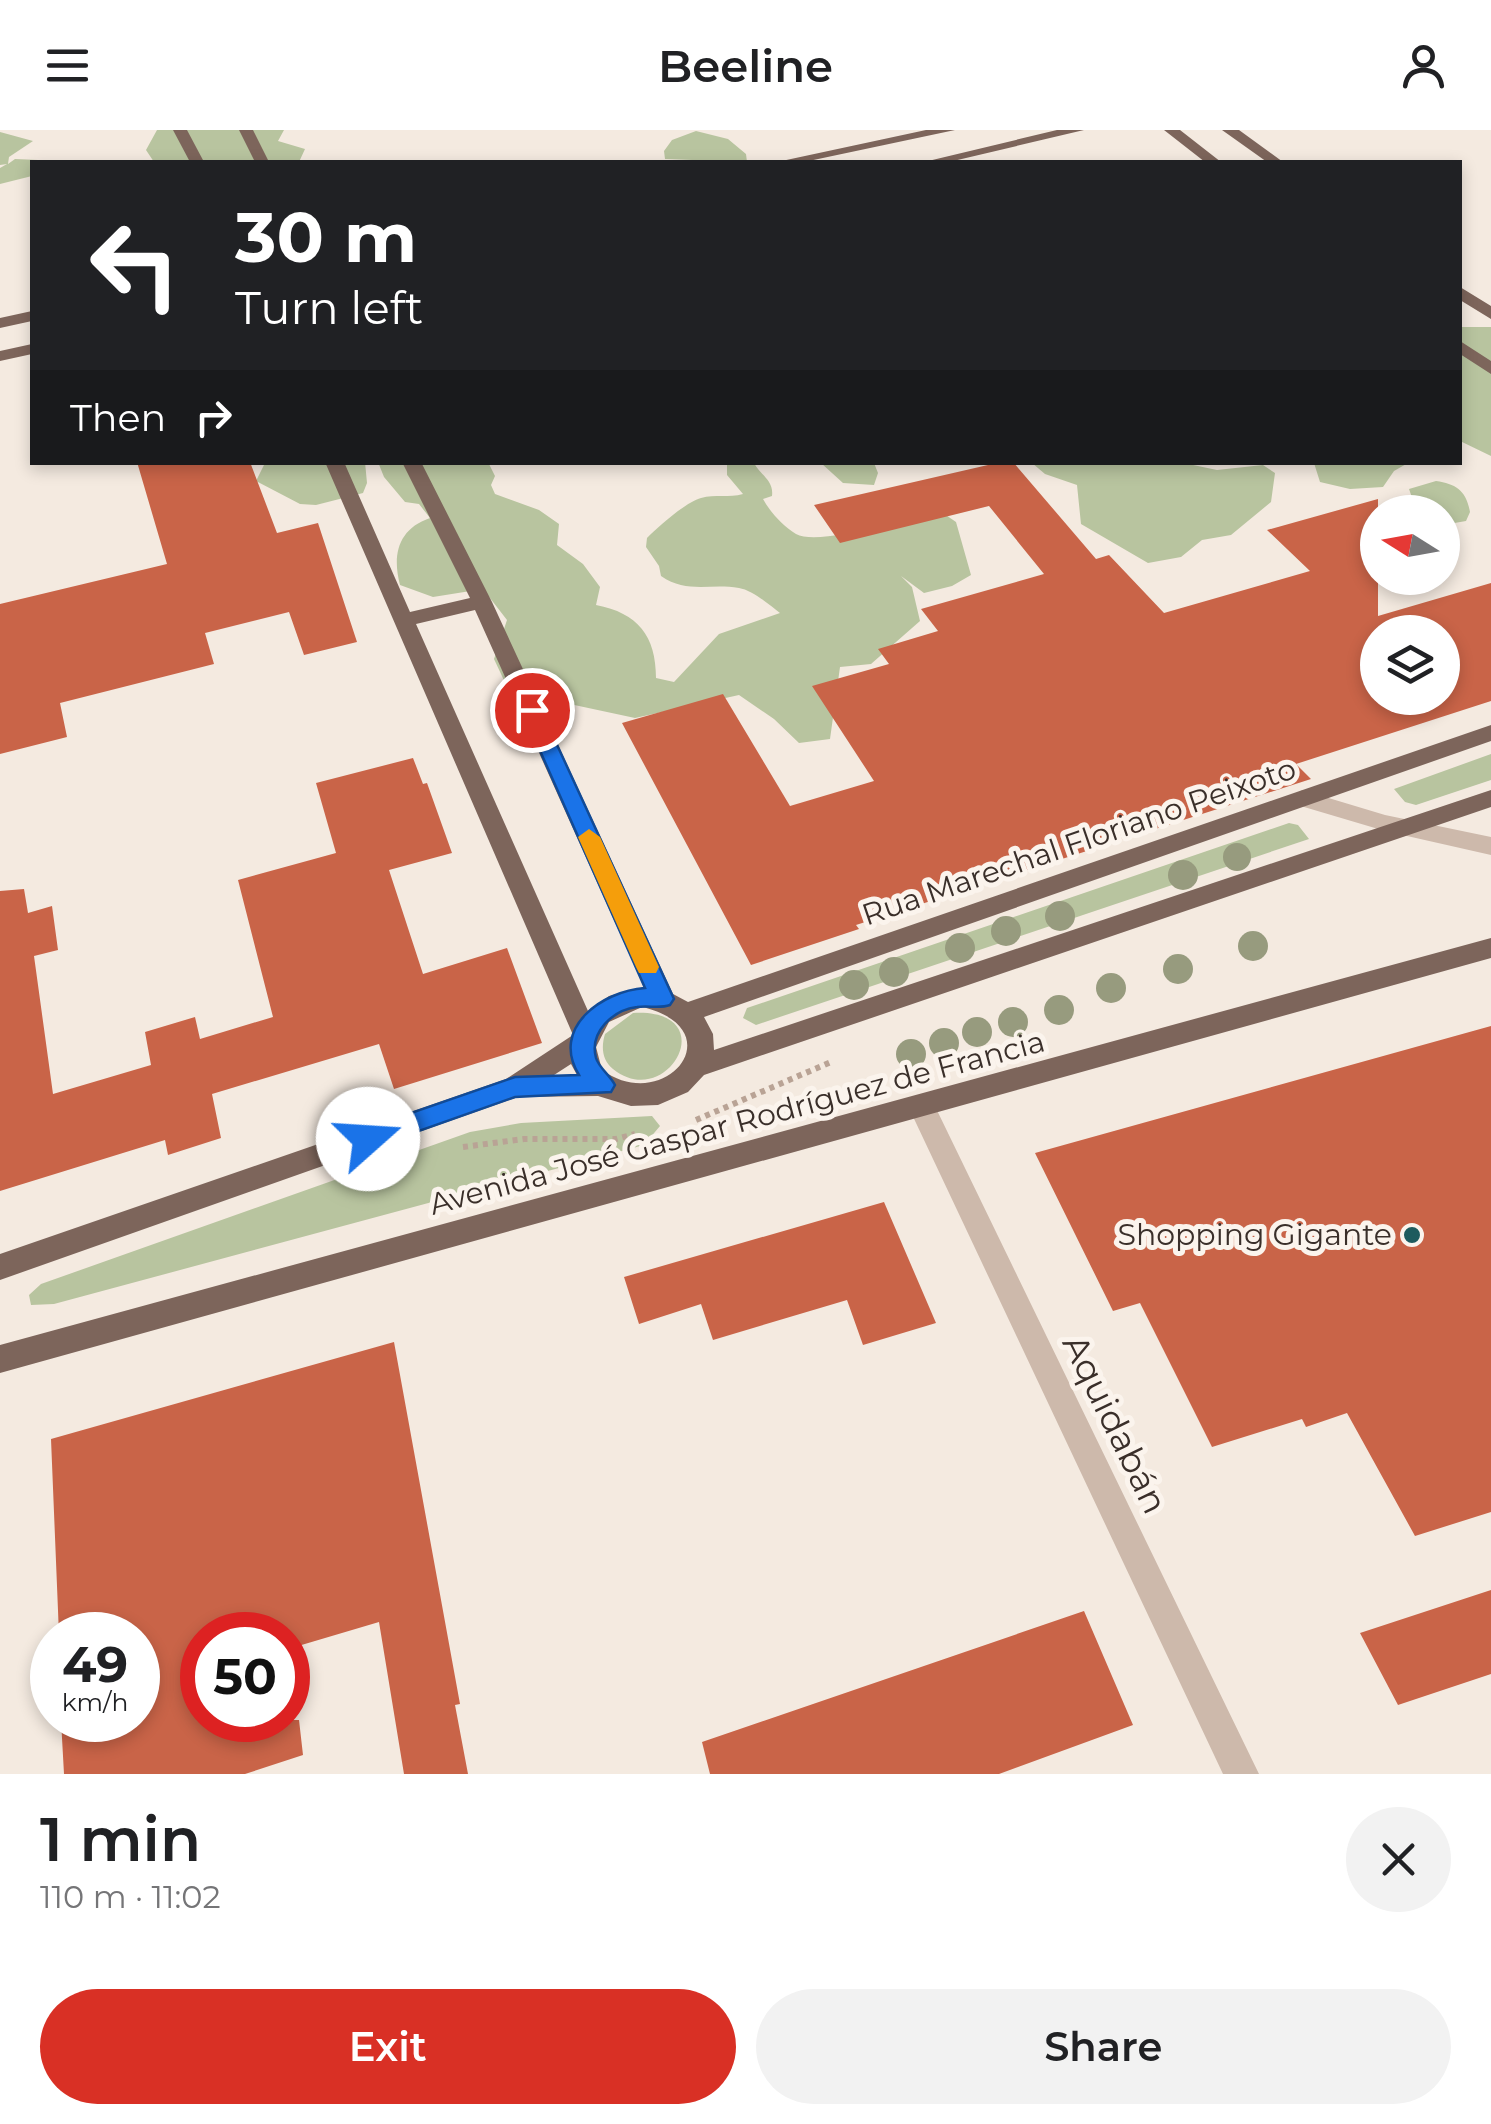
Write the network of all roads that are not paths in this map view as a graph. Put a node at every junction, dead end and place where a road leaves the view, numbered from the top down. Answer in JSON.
{"nodes":[{"id":1,"x":180,"y":130,"type":"edge"},
{"id":2,"x":246,"y":130,"type":"edge"},
{"id":3,"x":948,"y":130,"type":"edge"},
{"id":4,"x":1077,"y":130,"type":"edge"},
{"id":5,"x":1171,"y":130,"type":"edge"},
{"id":6,"x":1230,"y":130,"type":"edge"},
{"id":7,"x":196,"y":160,"type":"edge"},
{"id":8,"x":261,"y":160,"type":"edge"},
{"id":9,"x":794,"y":160,"type":"edge"},
{"id":10,"x":940,"y":160,"type":"edge"},
{"id":11,"x":1211,"y":160,"type":"edge"},
{"id":12,"x":1273,"y":160,"type":"edge"},
{"id":13,"x":1462,"y":293,"type":"edge"},
{"id":14,"x":1491,"y":314,"type":"edge"},
{"id":15,"x":30,"y":316,"type":"edge"},
{"id":16,"x":0,"y":323,"type":"edge"},
{"id":17,"x":1462,"y":347,"type":"edge"},
{"id":18,"x":30,"y":349,"type":"edge"},
{"id":19,"x":0,"y":356,"type":"edge"},
{"id":20,"x":1491,"y":369,"type":"edge"},
{"id":21,"x":335,"y":465,"type":"edge"},
{"id":22,"x":413,"y":465,"type":"edge"},
{"id":23,"x":482,"y":602,"type":"junction"},
{"id":24,"x":406,"y":620,"type":"junction"},
{"id":25,"x":1491,"y":733,"type":"edge"},
{"id":26,"x":1302,"y":798,"type":"junction"},
{"id":27,"x":1491,"y":798,"type":"edge"},
{"id":28,"x":1408,"y":826,"type":"junction"},
{"id":29,"x":1491,"y":846,"type":"edge"},
{"id":30,"x":1491,"y":948,"type":"edge"},
{"id":31,"x":662,"y":999,"type":"junction"},
{"id":32,"x":688,"y":1012,"type":"junction"},
{"id":33,"x":583,"y":1038,"type":"junction"},
{"id":34,"x":696,"y":1067,"type":"junction"},
{"id":35,"x":602,"y":1085,"type":"junction"},
{"id":36,"x":515,"y":1087,"type":"junction"},
{"id":37,"x":921,"y":1106,"type":"junction"},
{"id":38,"x":0,"y":1267,"type":"edge"},
{"id":39,"x":0,"y":1359,"type":"edge"},
{"id":40,"x":1240,"y":1774,"type":"edge"}],
"edges":[{"from":1,"to":7,"type":"main road"},
{"from":2,"to":8,"type":"main road"},
{"from":3,"to":9,"type":"main road"},
{"from":4,"to":10,"type":"main road"},
{"from":5,"to":11,"type":"main road"},
{"from":6,"to":12,"type":"main road"},
{"from":13,"to":14,"type":"main road"},
{"from":15,"to":16,"type":"main road"},
{"from":17,"to":20,"type":"main road"},
{"from":18,"to":19,"type":"main road"},
{"from":21,"to":24,"type":"main road"},
{"from":22,"to":23,"type":"main road"},
{"from":23,"to":24,"type":"main road"},
{"from":23,"to":31,"type":"main road"},
{"from":24,"to":33,"type":"main road"},
{"from":25,"to":26,"type":"main road","name":"Rua Marechal Floriano Peixoto"},
{"from":26,"to":28,"type":"street"},
{"from":26,"to":32,"type":"main road","name":"Rua Marechal Floriano Peixoto"},
{"from":27,"to":28,"type":"main road"},
{"from":28,"to":29,"type":"street"},
{"from":28,"to":34,"type":"main road"},
{"from":30,"to":37,"type":"main road","name":"Avenida José Gaspar Rodríguez de Francia"},
{"from":31,"to":32,"type":"main road"},
{"from":31,"to":33,"type":"main road"},
{"from":32,"to":34,"type":"main road"},
{"from":33,"to":35,"type":"main road"},
{"from":33,"to":36,"type":"main road"},
{"from":34,"to":35,"type":"main road"},
{"from":35,"to":36,"type":"main road"},
{"from":36,"to":38,"type":"main road"},
{"from":37,"to":39,"type":"main road","name":"Avenida José Gaspar Rodríguez de Francia"},
{"from":37,"to":40,"type":"street","name":"Aquidabán"}]}
